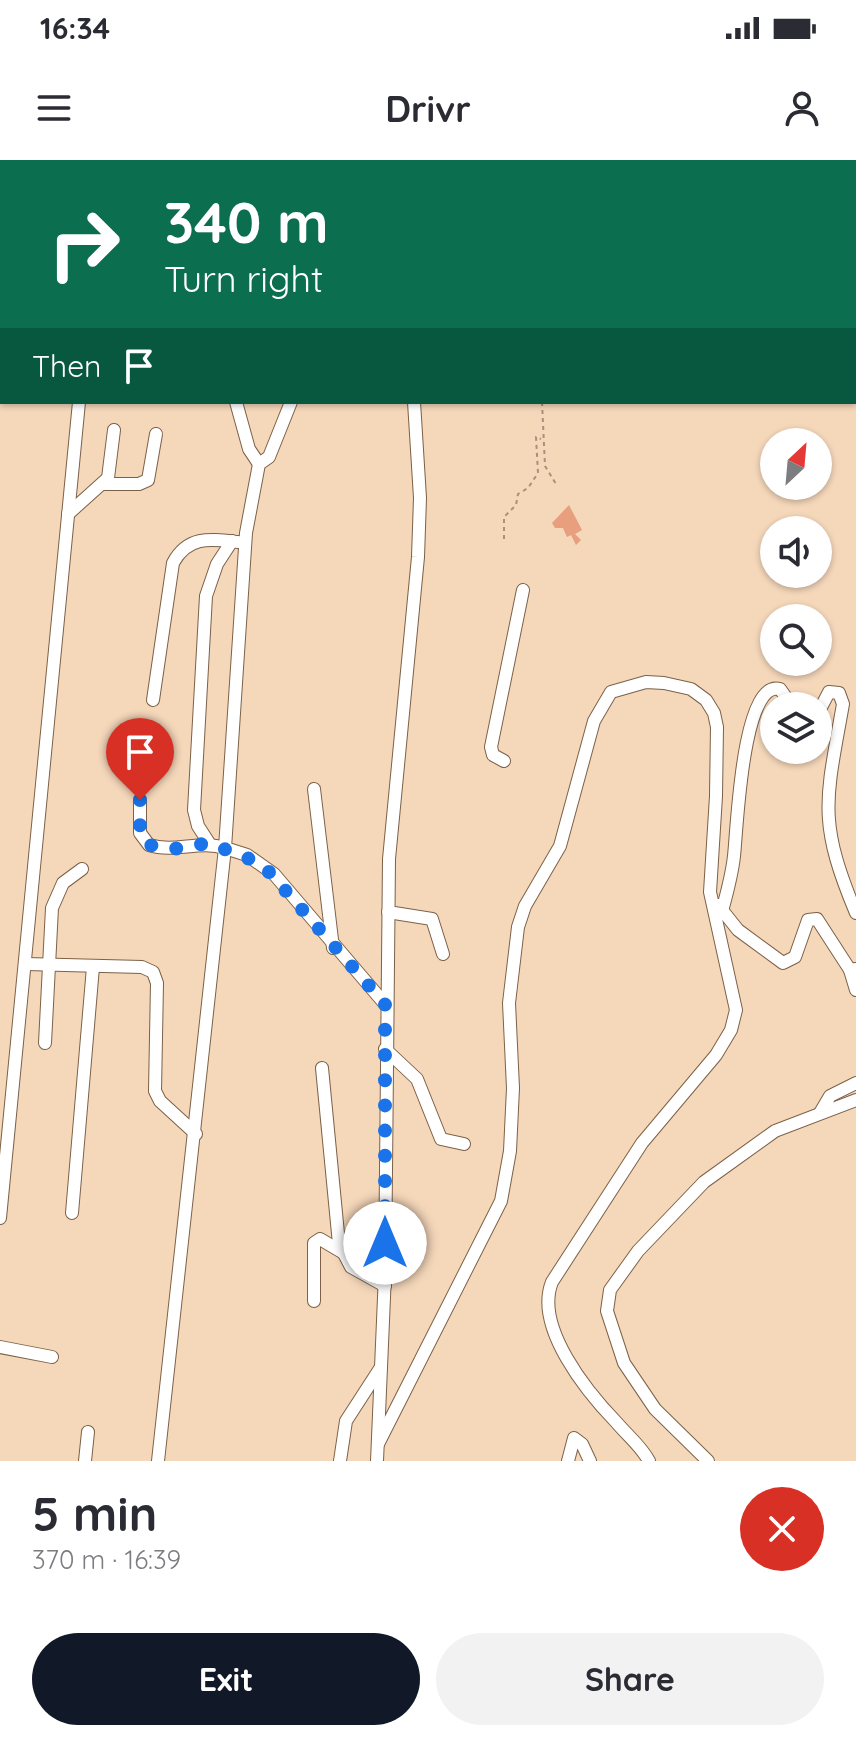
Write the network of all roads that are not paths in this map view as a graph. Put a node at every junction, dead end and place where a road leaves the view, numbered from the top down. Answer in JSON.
{"nodes":[{"id":1,"x":79,"y":404,"type":"edge"},
{"id":2,"x":237,"y":404,"type":"edge"},
{"id":3,"x":290,"y":404,"type":"edge"},
{"id":4,"x":414,"y":404,"type":"edge"},
{"id":5,"x":114,"y":430,"type":"dead end"},
{"id":6,"x":156,"y":434,"type":"dead end"},
{"id":7,"x":259,"y":464,"type":"junction"},
{"id":8,"x":105,"y":484,"type":"junction"},
{"id":9,"x":68,"y":514,"type":"junction"},
{"id":10,"x":238,"y":542,"type":"junction"},
{"id":11,"x":523,"y":590,"type":"dead end"},
{"id":12,"x":831,"y":692,"type":"edge"},
{"id":13,"x":153,"y":700,"type":"dead end"},
{"id":14,"x":760,"y":700,"type":"edge"},
{"id":15,"x":504,"y":761,"type":"dead end"},
{"id":16,"x":832,"y":764,"type":"edge"},
{"id":17,"x":832,"y":764,"type":"edge"},
{"id":18,"x":314,"y":789,"type":"dead end"},
{"id":19,"x":140,"y":800,"type":"dead end"},
{"id":20,"x":209,"y":843,"type":"junction"},
{"id":21,"x":225,"y":848,"type":"junction"},
{"id":22,"x":82,"y":869,"type":"dead end"},
{"id":23,"x":710,"y":892,"type":"junction"},
{"id":24,"x":722,"y":911,"type":"junction"},
{"id":25,"x":388,"y":912,"type":"junction"},
{"id":26,"x":856,"y":913,"type":"edge"},
{"id":27,"x":333,"y":948,"type":"junction"},
{"id":28,"x":443,"y":954,"type":"dead end"},
{"id":29,"x":26,"y":964,"type":"junction"},
{"id":30,"x":52,"y":965,"type":"junction"},
{"id":31,"x":93,"y":967,"type":"junction"},
{"id":32,"x":853,"y":970,"type":"edge"},
{"id":33,"x":856,"y":990,"type":"edge"},
{"id":34,"x":385,"y":1004,"type":"junction"},
{"id":35,"x":45,"y":1043,"type":"dead end"},
{"id":36,"x":385,"y":1049,"type":"junction"},
{"id":37,"x":322,"y":1068,"type":"dead end"},
{"id":38,"x":856,"y":1083,"type":"edge"},
{"id":39,"x":856,"y":1100,"type":"edge"},
{"id":40,"x":820,"y":1113,"type":"junction"},
{"id":41,"x":196,"y":1134,"type":"junction"},
{"id":42,"x":464,"y":1144,"type":"dead end"},
{"id":43,"x":72,"y":1213,"type":"dead end"},
{"id":44,"x":0,"y":1218,"type":"edge"},
{"id":45,"x":342,"y":1252,"type":"junction"},
{"id":46,"x":385,"y":1286,"type":"junction"},
{"id":47,"x":314,"y":1301,"type":"dead end"},
{"id":48,"x":0,"y":1347,"type":"edge"},
{"id":49,"x":52,"y":1357,"type":"dead end"},
{"id":50,"x":381,"y":1367,"type":"junction"},
{"id":51,"x":88,"y":1432,"type":"dead end"},
{"id":52,"x":378,"y":1444,"type":"junction"},
{"id":53,"x":85,"y":1461,"type":"edge"},
{"id":54,"x":158,"y":1461,"type":"edge"},
{"id":55,"x":340,"y":1461,"type":"edge"},
{"id":56,"x":377,"y":1461,"type":"edge"},
{"id":57,"x":568,"y":1461,"type":"edge"},
{"id":58,"x":590,"y":1461,"type":"edge"},
{"id":59,"x":649,"y":1461,"type":"edge"},
{"id":60,"x":708,"y":1461,"type":"edge"}],
"edges":[{"from":1,"to":9,"type":"street"},
{"from":2,"to":7,"type":"street"},
{"from":3,"to":7,"type":"street"},
{"from":4,"to":25,"type":"street"},
{"from":5,"to":8,"type":"street"},
{"from":6,"to":8,"type":"street"},
{"from":7,"to":10,"type":"street"},
{"from":8,"to":9,"type":"street"},
{"from":9,"to":29,"type":"street"},
{"from":10,"to":13,"type":"street"},
{"from":10,"to":20,"type":"street"},
{"from":10,"to":21,"type":"street"},
{"from":11,"to":15,"type":"street"},
{"from":12,"to":17,"type":"street"},
{"from":14,"to":24,"type":"street"},
{"from":16,"to":26,"type":"street"},
{"from":18,"to":27,"type":"street"},
{"from":19,"to":20,"type":"street"},
{"from":20,"to":21,"type":"street"},
{"from":21,"to":27,"type":"street"},
{"from":21,"to":41,"type":"street"},
{"from":22,"to":30,"type":"street"},
{"from":23,"to":24,"type":"street"},
{"from":23,"to":52,"type":"street"},
{"from":23,"to":59,"type":"street"},
{"from":24,"to":32,"type":"street"},
{"from":25,"to":28,"type":"street"},
{"from":25,"to":34,"type":"street"},
{"from":27,"to":34,"type":"street"},
{"from":29,"to":30,"type":"street"},
{"from":29,"to":44,"type":"street"},
{"from":30,"to":31,"type":"street"},
{"from":30,"to":35,"type":"street"},
{"from":31,"to":41,"type":"street"},
{"from":31,"to":43,"type":"street"},
{"from":32,"to":33,"type":"street"},
{"from":34,"to":36,"type":"street"},
{"from":36,"to":42,"type":"street"},
{"from":36,"to":46,"type":"street"},
{"from":37,"to":45,"type":"street"},
{"from":38,"to":40,"type":"street"},
{"from":39,"to":40,"type":"street"},
{"from":40,"to":60,"type":"street"},
{"from":41,"to":54,"type":"street"},
{"from":45,"to":46,"type":"street"},
{"from":45,"to":47,"type":"street"},
{"from":46,"to":50,"type":"street"},
{"from":48,"to":49,"type":"street"},
{"from":50,"to":52,"type":"street"},
{"from":50,"to":55,"type":"street"},
{"from":51,"to":53,"type":"street"},
{"from":52,"to":56,"type":"street"},
{"from":57,"to":58,"type":"street"}]}
